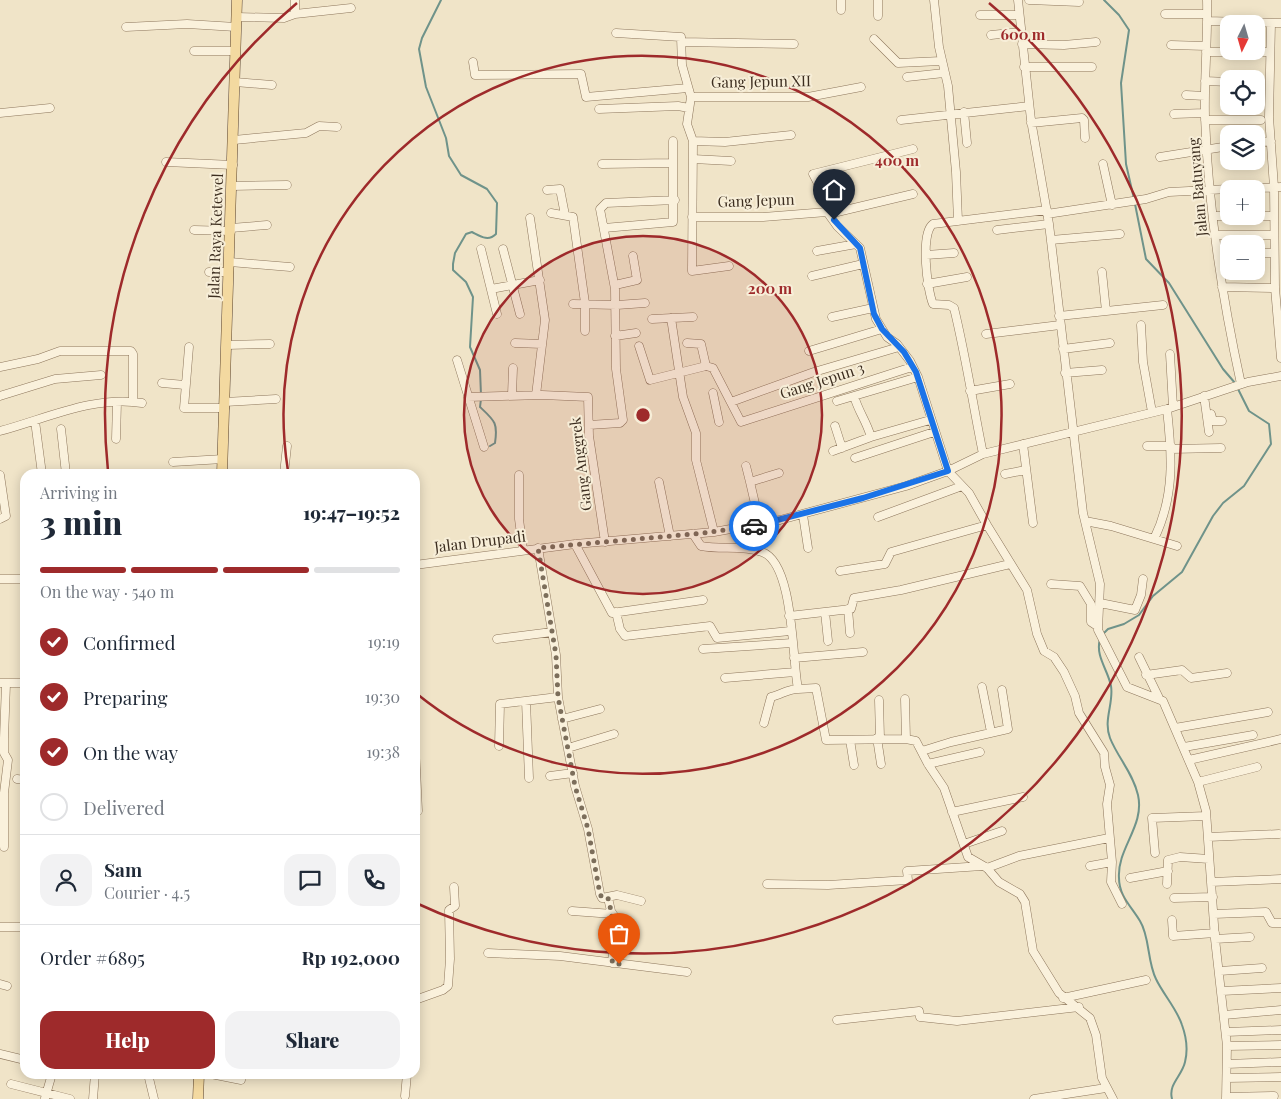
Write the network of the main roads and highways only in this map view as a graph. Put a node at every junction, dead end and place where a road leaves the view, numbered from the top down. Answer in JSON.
{"nodes":[{"id":1,"x":238,"y":0,"type":"edge"},
{"id":2,"x":222,"y":469,"type":"edge"},
{"id":3,"x":199,"y":1079,"type":"edge"},
{"id":4,"x":198,"y":1099,"type":"edge"}],
"edges":[{"from":1,"to":2,"type":"main road","name":"Jalan Raya Ketewel"},
{"from":3,"to":4,"type":"main road"}]}
